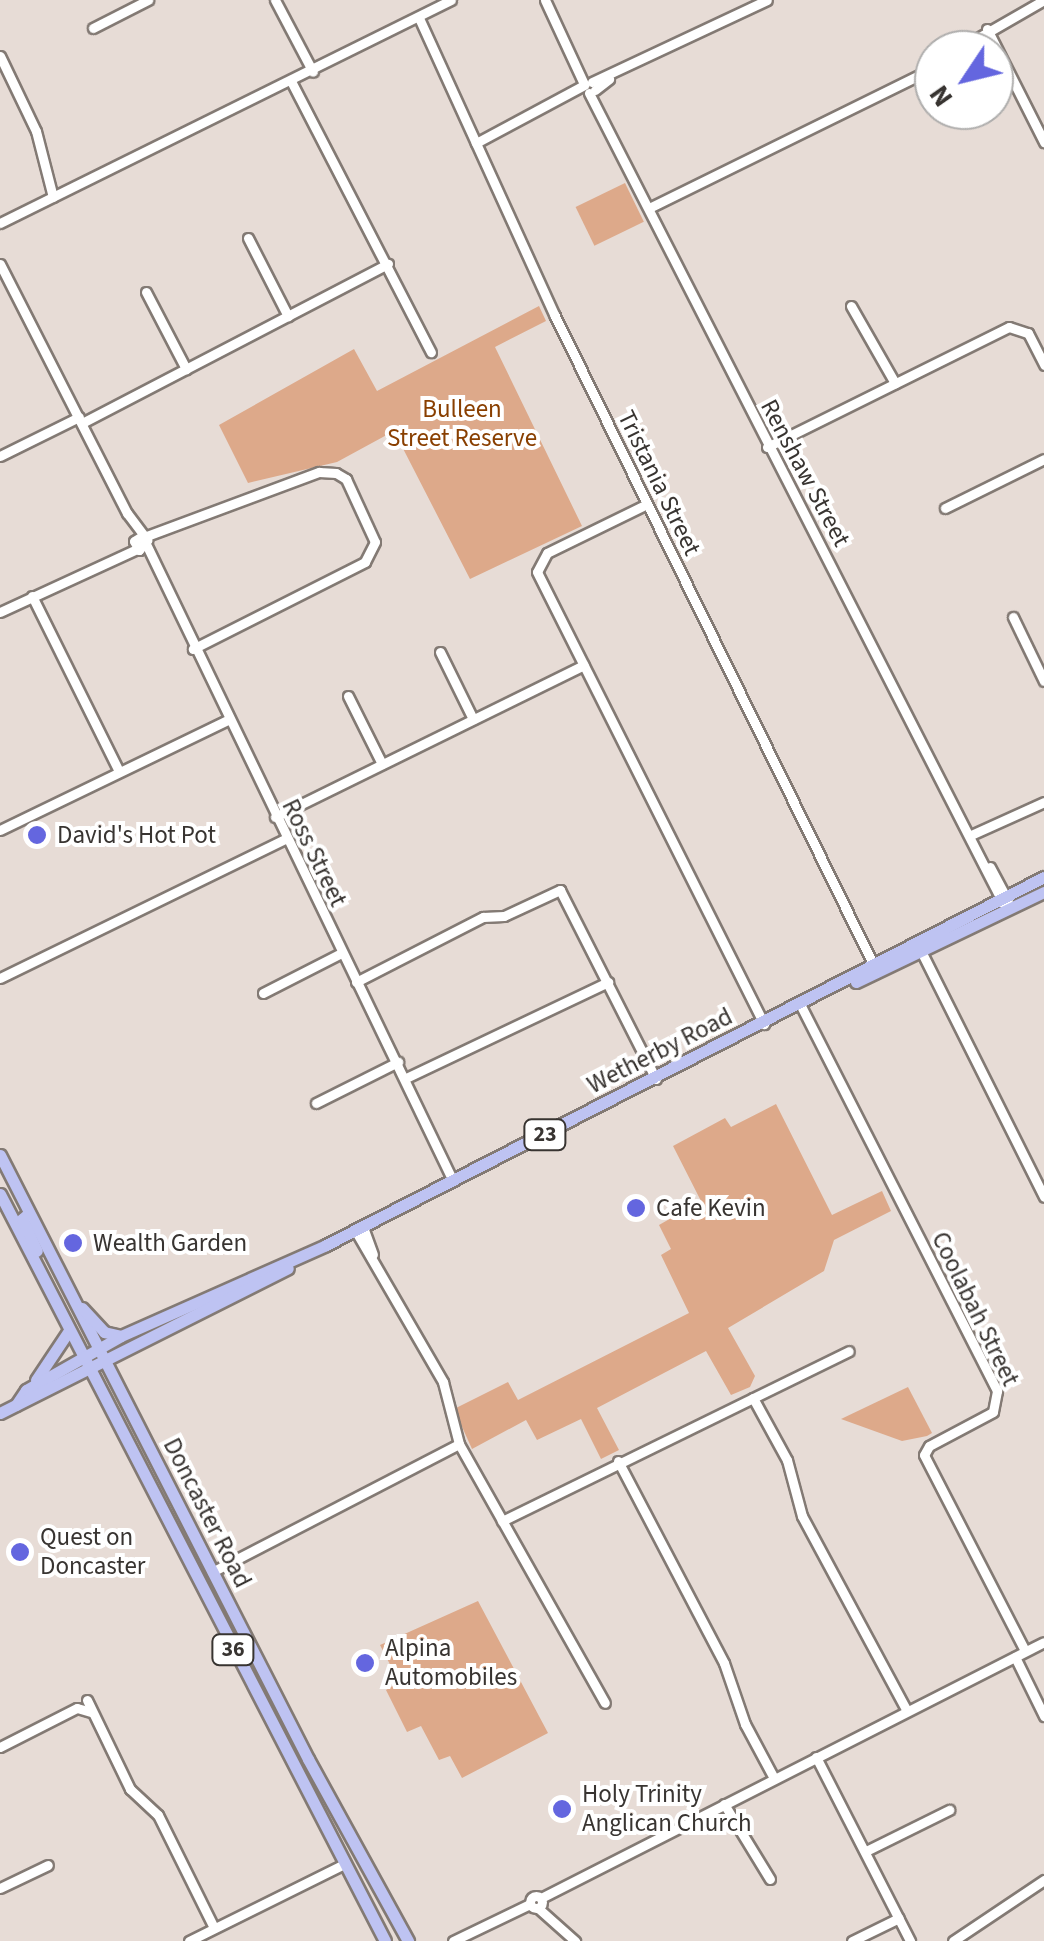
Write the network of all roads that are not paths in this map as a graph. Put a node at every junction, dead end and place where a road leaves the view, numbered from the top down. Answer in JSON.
{"nodes":[{"id":1,"x":148,"y":0,"type":"edge"},
{"id":2,"x":275,"y":0,"type":"edge"},
{"id":3,"x":451,"y":0,"type":"edge"},
{"id":4,"x":546,"y":0,"type":"edge"},
{"id":5,"x":767,"y":0,"type":"edge"},
{"id":6,"x":1044,"y":0,"type":"edge"},
{"id":7,"x":415,"y":20,"type":"junction"},
{"id":8,"x":92,"y":28,"type":"dead end"},
{"id":9,"x":987,"y":28,"type":"junction"},
{"id":10,"x":984,"y":30,"type":"edge"},
{"id":11,"x":0,"y":56,"type":"edge"},
{"id":12,"x":313,"y":72,"type":"junction"},
{"id":13,"x":914,"y":78,"type":"edge"},
{"id":14,"x":292,"y":83,"type":"junction"},
{"id":15,"x":590,"y":87,"type":"junction"},
{"id":16,"x":1044,"y":142,"type":"edge"},
{"id":17,"x":476,"y":143,"type":"junction"},
{"id":18,"x":53,"y":197,"type":"junction"},
{"id":19,"x":648,"y":208,"type":"junction"},
{"id":20,"x":0,"y":223,"type":"edge"},
{"id":21,"x":248,"y":238,"type":"dead end"},
{"id":22,"x":0,"y":264,"type":"edge"},
{"id":23,"x":388,"y":264,"type":"junction"},
{"id":24,"x":146,"y":292,"type":"dead end"},
{"id":25,"x":850,"y":306,"type":"dead end"},
{"id":26,"x":288,"y":316,"type":"junction"},
{"id":27,"x":431,"y":352,"type":"dead end"},
{"id":28,"x":1044,"y":364,"type":"edge"},
{"id":29,"x":186,"y":369,"type":"junction"},
{"id":30,"x":895,"y":383,"type":"junction"},
{"id":31,"x":81,"y":420,"type":"junction"},
{"id":32,"x":766,"y":447,"type":"junction"},
{"id":33,"x":0,"y":456,"type":"edge"},
{"id":34,"x":1044,"y":459,"type":"edge"},
{"id":35,"x":647,"y":504,"type":"junction"},
{"id":36,"x":945,"y":508,"type":"dead end"},
{"id":37,"x":141,"y":543,"type":"junction"},
{"id":38,"x":32,"y":596,"type":"junction"},
{"id":39,"x":0,"y":612,"type":"edge"},
{"id":40,"x":1013,"y":618,"type":"dead end"},
{"id":41,"x":193,"y":649,"type":"junction"},
{"id":42,"x":440,"y":652,"type":"dead end"},
{"id":43,"x":584,"y":665,"type":"junction"},
{"id":44,"x":1044,"y":681,"type":"edge"},
{"id":45,"x":348,"y":696,"type":"dead end"},
{"id":46,"x":228,"y":720,"type":"junction"},
{"id":47,"x":473,"y":720,"type":"junction"},
{"id":48,"x":382,"y":764,"type":"junction"},
{"id":49,"x":118,"y":771,"type":"junction"},
{"id":50,"x":1044,"y":802,"type":"edge"},
{"id":51,"x":274,"y":817,"type":"junction"},
{"id":52,"x":0,"y":829,"type":"edge"},
{"id":53,"x":973,"y":838,"type":"junction"},
{"id":54,"x":285,"y":839,"type":"junction"},
{"id":55,"x":1044,"y":877,"type":"edge"},
{"id":56,"x":1044,"y":892,"type":"edge"},
{"id":57,"x":1030,"y":898,"type":"junction"},
{"id":58,"x":1005,"y":901,"type":"junction"},
{"id":59,"x":1044,"y":908,"type":"edge"},
{"id":60,"x":918,"y":947,"type":"junction"},
{"id":61,"x":341,"y":952,"type":"junction"},
{"id":62,"x":876,"y":968,"type":"junction"},
{"id":63,"x":0,"y":978,"type":"edge"},
{"id":64,"x":356,"y":982,"type":"junction"},
{"id":65,"x":608,"y":982,"type":"junction"},
{"id":66,"x":264,"y":992,"type":"dead end"},
{"id":67,"x":801,"y":1006,"type":"junction"},
{"id":68,"x":764,"y":1024,"type":"junction"},
{"id":69,"x":398,"y":1062,"type":"junction"},
{"id":70,"x":659,"y":1077,"type":"junction"},
{"id":71,"x":406,"y":1078,"type":"junction"},
{"id":72,"x":316,"y":1103,"type":"dead end"},
{"id":73,"x":0,"y":1155,"type":"edge"},
{"id":74,"x":457,"y":1179,"type":"junction"},
{"id":75,"x":0,"y":1194,"type":"edge"},
{"id":76,"x":1044,"y":1197,"type":"edge"},
{"id":77,"x":30,"y":1213,"type":"junction"},
{"id":78,"x":359,"y":1228,"type":"junction"},
{"id":79,"x":326,"y":1245,"type":"junction"},
{"id":80,"x":42,"y":1278,"type":"junction"},
{"id":81,"x":68,"y":1291,"type":"junction"},
{"id":82,"x":68,"y":1332,"type":"junction"},
{"id":83,"x":121,"y":1336,"type":"junction"},
{"id":84,"x":96,"y":1350,"type":"junction"},
{"id":85,"x":849,"y":1351,"type":"dead end"},
{"id":86,"x":81,"y":1358,"type":"junction"},
{"id":87,"x":103,"y":1362,"type":"junction"},
{"id":88,"x":88,"y":1371,"type":"junction"},
{"id":89,"x":26,"y":1390,"type":"junction"},
{"id":90,"x":752,"y":1398,"type":"junction"},
{"id":91,"x":16,"y":1405,"type":"junction"},
{"id":92,"x":0,"y":1412,"type":"edge"},
{"id":93,"x":459,"y":1444,"type":"junction"},
{"id":94,"x":618,"y":1461,"type":"junction"},
{"id":95,"x":175,"y":1500,"type":"junction"},
{"id":96,"x":162,"y":1506,"type":"junction"},
{"id":97,"x":502,"y":1521,"type":"junction"},
{"id":98,"x":212,"y":1572,"type":"junction"},
{"id":99,"x":1044,"y":1642,"type":"edge"},
{"id":100,"x":1026,"y":1651,"type":"junction"},
{"id":101,"x":1015,"y":1656,"type":"junction"},
{"id":102,"x":87,"y":1700,"type":"dead end"},
{"id":103,"x":604,"y":1703,"type":"dead end"},
{"id":104,"x":907,"y":1711,"type":"junction"},
{"id":105,"x":90,"y":1712,"type":"junction"},
{"id":106,"x":1044,"y":1716,"type":"edge"},
{"id":107,"x":0,"y":1747,"type":"edge"},
{"id":108,"x":816,"y":1756,"type":"junction"},
{"id":109,"x":308,"y":1759,"type":"junction"},
{"id":110,"x":292,"y":1768,"type":"junction"},
{"id":111,"x":774,"y":1778,"type":"junction"},
{"id":112,"x":724,"y":1804,"type":"junction"},
{"id":113,"x":948,"y":1810,"type":"dead end"},
{"id":114,"x":866,"y":1851,"type":"junction"},
{"id":115,"x":48,"y":1864,"type":"dead end"},
{"id":116,"x":342,"y":1865,"type":"junction"},
{"id":117,"x":770,"y":1879,"type":"dead end"},
{"id":118,"x":1044,"y":1880,"type":"edge"},
{"id":119,"x":0,"y":1888,"type":"edge"},
{"id":120,"x":537,"y":1904,"type":"junction"},
{"id":121,"x":898,"y":1918,"type":"junction"},
{"id":122,"x":214,"y":1928,"type":"junction"},
{"id":123,"x":190,"y":1941,"type":"edge"},
{"id":124,"x":386,"y":1941,"type":"edge"},
{"id":125,"x":408,"y":1941,"type":"edge"},
{"id":126,"x":453,"y":1941,"type":"edge"},
{"id":127,"x":575,"y":1941,"type":"edge"},
{"id":128,"x":852,"y":1941,"type":"edge"},
{"id":129,"x":910,"y":1941,"type":"edge"},
{"id":130,"x":952,"y":1941,"type":"edge"}],
"edges":[{"from":1,"to":8,"type":"street"},
{"from":2,"to":12,"type":"street"},
{"from":3,"to":7,"type":"street"},
{"from":4,"to":15,"type":"street","name":"Renshaw Street"},
{"from":5,"to":15,"type":"street"},
{"from":6,"to":9,"type":"street"},
{"from":7,"to":12,"type":"street"},
{"from":7,"to":17,"type":"street","name":"Tristania Street"},
{"from":9,"to":10,"type":"street"},
{"from":9,"to":16,"type":"street"},
{"from":11,"to":18,"type":"street"},
{"from":12,"to":14,"type":"street"},
{"from":13,"to":19,"type":"street"},
{"from":14,"to":18,"type":"street"},
{"from":14,"to":23,"type":"street"},
{"from":15,"to":17,"type":"street"},
{"from":15,"to":19,"type":"street","name":"Renshaw Street"},
{"from":17,"to":35,"type":"street","name":"Tristania Street"},
{"from":18,"to":20,"type":"street"},
{"from":19,"to":32,"type":"street","name":"Renshaw Street"},
{"from":21,"to":26,"type":"street"},
{"from":22,"to":31,"type":"street","name":"Ross Street"},
{"from":23,"to":26,"type":"street"},
{"from":23,"to":27,"type":"street"},
{"from":24,"to":29,"type":"street"},
{"from":25,"to":30,"type":"street"},
{"from":26,"to":29,"type":"street"},
{"from":28,"to":30,"type":"street"},
{"from":29,"to":31,"type":"street"},
{"from":30,"to":32,"type":"street"},
{"from":31,"to":33,"type":"street"},
{"from":31,"to":37,"type":"street","name":"Ross Street"},
{"from":32,"to":53,"type":"street","name":"Renshaw Street"},
{"from":34,"to":36,"type":"street"},
{"from":35,"to":43,"type":"street"},
{"from":35,"to":62,"type":"street","name":"Tristania Street"},
{"from":37,"to":38,"type":"street"},
{"from":37,"to":41,"type":"street","name":"Ross Street"},
{"from":37,"to":41,"type":"street"},
{"from":38,"to":39,"type":"street"},
{"from":38,"to":49,"type":"street"},
{"from":40,"to":44,"type":"street"},
{"from":41,"to":46,"type":"street","name":"Ross Street"},
{"from":42,"to":47,"type":"street"},
{"from":43,"to":47,"type":"street"},
{"from":43,"to":68,"type":"street"},
{"from":45,"to":48,"type":"street"},
{"from":46,"to":49,"type":"street"},
{"from":46,"to":51,"type":"street","name":"Ross Street"},
{"from":47,"to":48,"type":"street"},
{"from":48,"to":51,"type":"street"},
{"from":49,"to":52,"type":"street"},
{"from":50,"to":53,"type":"street"},
{"from":51,"to":54,"type":"street","name":"Ross Street"},
{"from":53,"to":58,"type":"street","name":"Renshaw Street"},
{"from":54,"to":61,"type":"street","name":"Ross Street"},
{"from":54,"to":63,"type":"street"},
{"from":55,"to":58,"type":"main road","name":"Wetherby Road","number":"23"},
{"from":56,"to":57,"type":"main road","name":"Wetherby Road","number":"23"},
{"from":57,"to":58,"type":"main road","name":"Wetherby Road","number":"23"},
{"from":57,"to":59,"type":"street"},
{"from":58,"to":60,"type":"main road","name":"Wetherby Road","number":"23"},
{"from":60,"to":62,"type":"main road","name":"Wetherby Road","number":"23"},
{"from":60,"to":76,"type":"street"},
{"from":61,"to":64,"type":"street","name":"Ross Street"},
{"from":61,"to":66,"type":"street"},
{"from":62,"to":67,"type":"main road","name":"Wetherby Road","number":"23"},
{"from":64,"to":65,"type":"street"},
{"from":64,"to":69,"type":"street","name":"Ross Street"},
{"from":65,"to":70,"type":"street"},
{"from":65,"to":71,"type":"street"},
{"from":67,"to":68,"type":"main road","name":"Wetherby Road","number":"23"},
{"from":67,"to":100,"type":"street","name":"Coolabah Street"},
{"from":68,"to":70,"type":"main road","name":"Wetherby Road","number":"23"},
{"from":69,"to":71,"type":"street","name":"Ross Street"},
{"from":69,"to":72,"type":"street"},
{"from":70,"to":74,"type":"main road","name":"Wetherby Road","number":"23"},
{"from":71,"to":74,"type":"street","name":"Ross Street"},
{"from":73,"to":77,"type":"main road","name":"Doncaster Road","number":"36"},
{"from":74,"to":78,"type":"main road","name":"Wetherby Road","number":"23"},
{"from":75,"to":80,"type":"main road","name":"Doncaster Road","number":"36"},
{"from":77,"to":80,"type":"main road"},
{"from":77,"to":81,"type":"main road","name":"Doncaster Road","number":"36"},
{"from":78,"to":79,"type":"main road","name":"Wetherby Road","number":"23"},
{"from":78,"to":93,"type":"street"},
{"from":79,"to":83,"type":"main road","name":"Wetherby Road","number":"23"},
{"from":79,"to":87,"type":"main road","name":"Wetherby Road","number":"23"},
{"from":80,"to":82,"type":"main road","name":"Doncaster Road","number":"36"},
{"from":81,"to":83,"type":"main road"},
{"from":81,"to":84,"type":"main road","name":"Doncaster Road","number":"36"},
{"from":82,"to":86,"type":"main road","name":"Doncaster Road","number":"36"},
{"from":82,"to":89,"type":"main road"},
{"from":83,"to":84,"type":"main road","name":"Wetherby Road","number":"23"},
{"from":84,"to":86,"type":"main road","name":"Wetherby Road","number":"23"},
{"from":84,"to":87,"type":"main road","name":"Doncaster Road","number":"36"},
{"from":85,"to":90,"type":"street"},
{"from":86,"to":88,"type":"main road","name":"Doncaster Road","number":"36"},
{"from":86,"to":89,"type":"main road","name":"Wetherby Road"},
{"from":87,"to":88,"type":"main road","name":"Wetherby Road","number":"23"},
{"from":87,"to":95,"type":"main road","name":"Doncaster Road","number":"36"},
{"from":88,"to":91,"type":"main road","name":"Wetherby Road"},
{"from":88,"to":96,"type":"main road","name":"Doncaster Road","number":"36"},
{"from":89,"to":91,"type":"main road"},
{"from":90,"to":94,"type":"street"},
{"from":90,"to":104,"type":"street"},
{"from":91,"to":92,"type":"main road","name":"Wetherby Road"},
{"from":93,"to":97,"type":"street"},
{"from":93,"to":98,"type":"street"},
{"from":94,"to":97,"type":"street"},
{"from":94,"to":111,"type":"street"},
{"from":95,"to":96,"type":"main road"},
{"from":95,"to":98,"type":"main road","name":"Doncaster Road","number":"36"},
{"from":96,"to":110,"type":"main road","name":"Doncaster Road","number":"36"},
{"from":97,"to":103,"type":"street"},
{"from":98,"to":109,"type":"main road","name":"Doncaster Road","number":"36"},
{"from":99,"to":100,"type":"street"},
{"from":100,"to":101,"type":"street"},
{"from":101,"to":104,"type":"street"},
{"from":101,"to":106,"type":"street"},
{"from":102,"to":105,"type":"street"},
{"from":104,"to":108,"type":"street"},
{"from":105,"to":107,"type":"street"},
{"from":105,"to":122,"type":"street"},
{"from":108,"to":111,"type":"street"},
{"from":108,"to":114,"type":"street"},
{"from":109,"to":110,"type":"main road"},
{"from":109,"to":125,"type":"main road","name":"Doncaster Road","number":"36"},
{"from":110,"to":116,"type":"main road","name":"Doncaster Road","number":"36"},
{"from":111,"to":112,"type":"street"},
{"from":112,"to":117,"type":"street"},
{"from":112,"to":120,"type":"street"},
{"from":113,"to":114,"type":"street"},
{"from":114,"to":121,"type":"street"},
{"from":115,"to":119,"type":"street"},
{"from":116,"to":122,"type":"street"},
{"from":116,"to":124,"type":"main road","name":"Doncaster Road","number":"36"},
{"from":118,"to":130,"type":"street"},
{"from":120,"to":126,"type":"street"},
{"from":120,"to":127,"type":"street"},
{"from":121,"to":128,"type":"street"},
{"from":121,"to":129,"type":"street"},
{"from":122,"to":123,"type":"street"}]}
